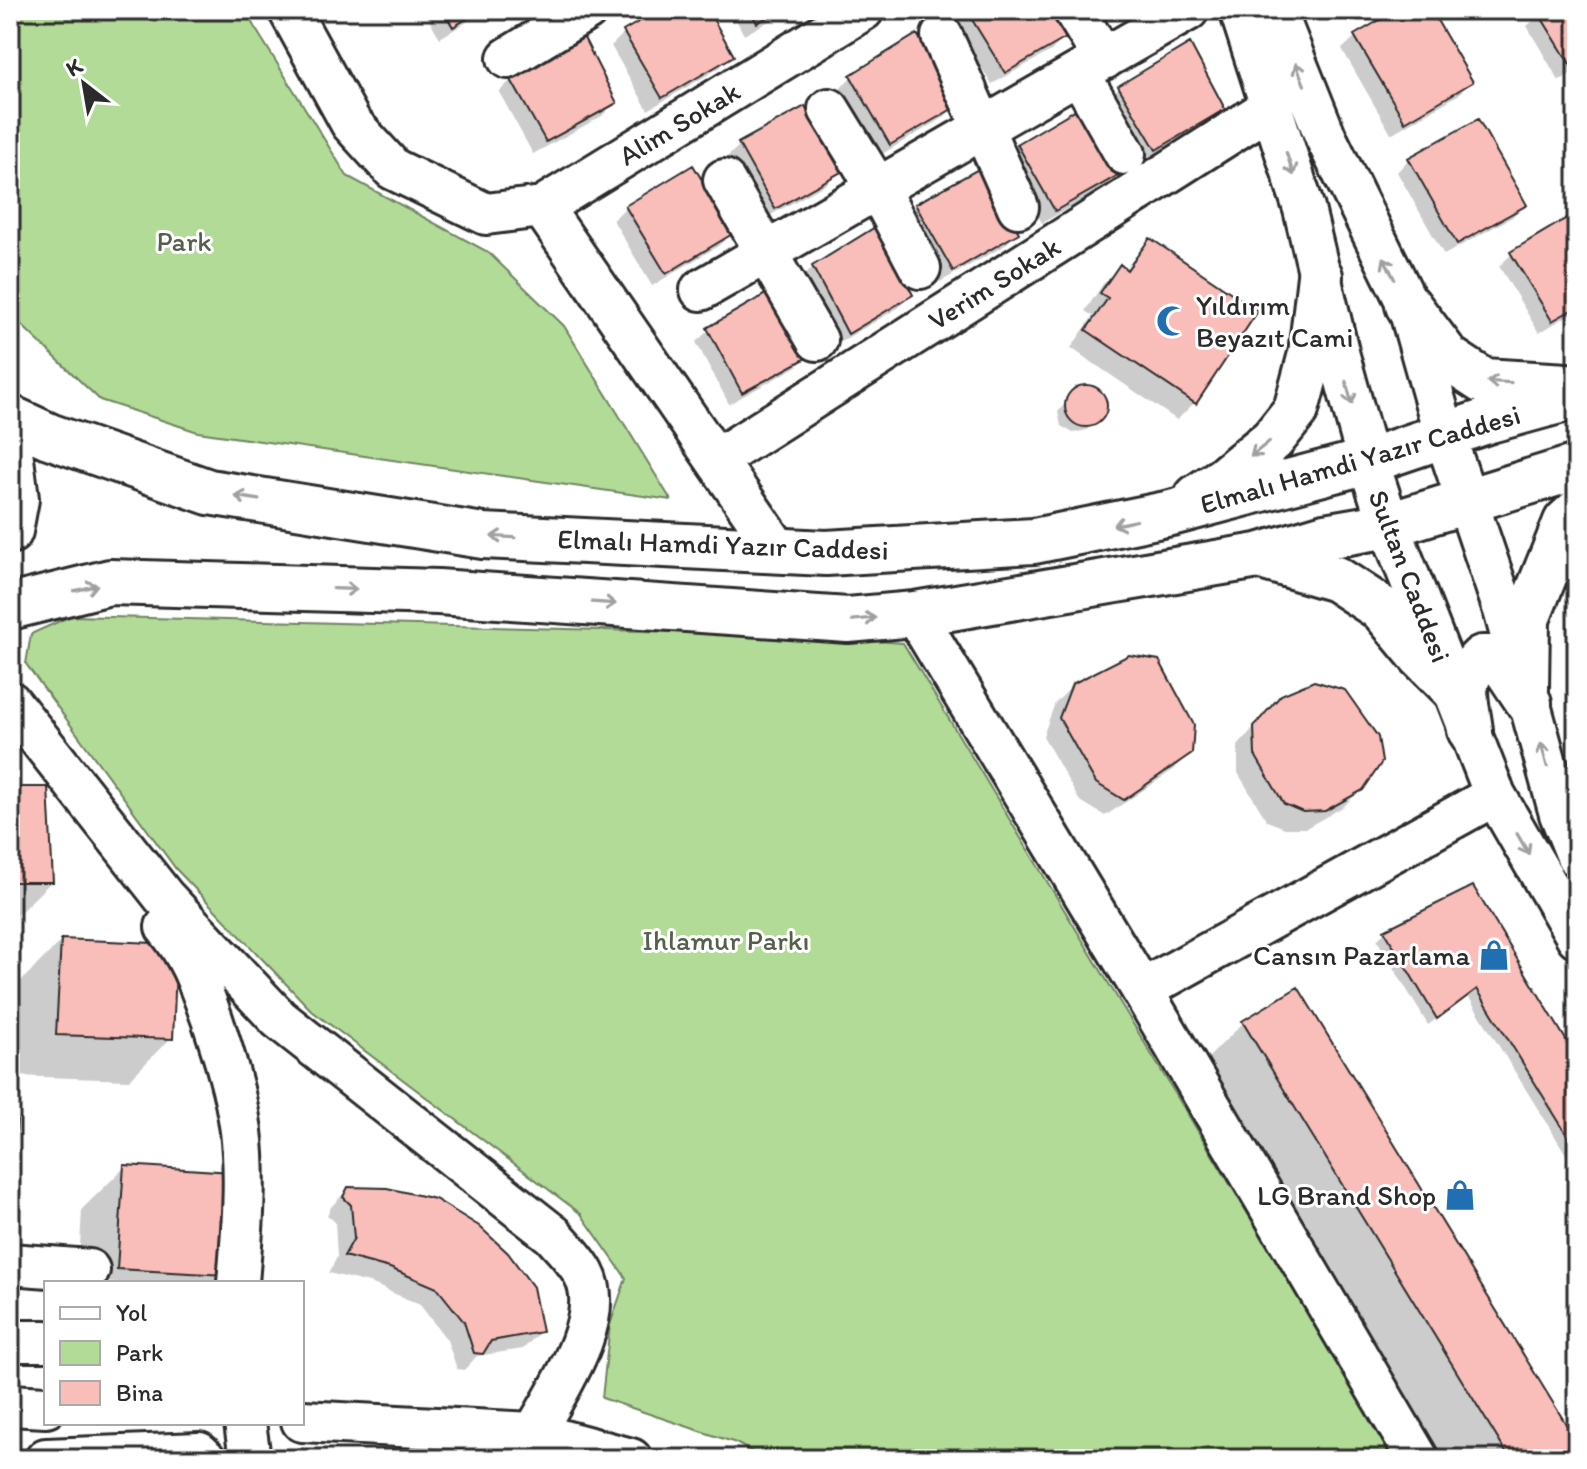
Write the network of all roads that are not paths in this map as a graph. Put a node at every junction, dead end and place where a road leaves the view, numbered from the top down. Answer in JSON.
{"nodes":[{"id":1,"x":289,"y":10,"type":"edge"},
{"id":2,"x":587,"y":10,"type":"edge"},
{"id":3,"x":863,"y":10,"type":"edge"},
{"id":4,"x":1074,"y":10,"type":"edge"},
{"id":5,"x":1188,"y":10,"type":"edge"},
{"id":6,"x":1240,"y":10,"type":"edge"},
{"id":7,"x":1275,"y":10,"type":"edge"},
{"id":8,"x":942,"y":36,"type":"dead end"},
{"id":9,"x":508,"y":58,"type":"dead end"},
{"id":10,"x":1091,"y":66,"type":"junction"},
{"id":11,"x":1271,"y":107,"type":"junction"},
{"id":12,"x":829,"y":109,"type":"dead end"},
{"id":13,"x":982,"y":129,"type":"junction"},
{"id":14,"x":1125,"y":154,"type":"dead end"},
{"id":15,"x":724,"y":180,"type":"dead end"},
{"id":16,"x":878,"y":189,"type":"junction"},
{"id":17,"x":542,"y":207,"type":"junction"},
{"id":18,"x":1018,"y":207,"type":"dead end"},
{"id":19,"x":767,"y":252,"type":"junction"},
{"id":20,"x":920,"y":268,"type":"dead end"},
{"id":21,"x":1320,"y":276,"type":"junction"},
{"id":22,"x":701,"y":290,"type":"dead end"},
{"id":23,"x":1408,"y":305,"type":"junction"},
{"id":24,"x":817,"y":340,"type":"dead end"},
{"id":25,"x":1577,"y":387,"type":"edge"},
{"id":26,"x":1577,"y":396,"type":"edge"},
{"id":27,"x":10,"y":418,"type":"edge"},
{"id":28,"x":1445,"y":436,"type":"junction"},
{"id":29,"x":10,"y":451,"type":"edge"},
{"id":30,"x":716,"y":460,"type":"junction"},
{"id":31,"x":1368,"y":461,"type":"junction"},
{"id":32,"x":1577,"y":467,"type":"edge"},
{"id":33,"x":1466,"y":502,"type":"junction"},
{"id":34,"x":1577,"y":512,"type":"edge"},
{"id":35,"x":1171,"y":513,"type":"junction"},
{"id":36,"x":1389,"y":525,"type":"junction"},
{"id":37,"x":10,"y":531,"type":"edge"},
{"id":38,"x":778,"y":550,"type":"junction"},
{"id":39,"x":1258,"y":556,"type":"junction"},
{"id":40,"x":10,"y":607,"type":"edge"},
{"id":41,"x":915,"y":614,"type":"junction"},
{"id":42,"x":1453,"y":688,"type":"junction"},
{"id":43,"x":1528,"y":698,"type":"junction"},
{"id":44,"x":10,"y":702,"type":"edge"},
{"id":45,"x":1470,"y":730,"type":"junction"},
{"id":46,"x":10,"y":745,"type":"edge"},
{"id":47,"x":1495,"y":795,"type":"junction"},
{"id":48,"x":1577,"y":856,"type":"edge"},
{"id":49,"x":1577,"y":937,"type":"edge"},
{"id":50,"x":1142,"y":990,"type":"junction"},
{"id":51,"x":10,"y":1264,"type":"edge"},
{"id":52,"x":89,"y":1270,"type":"dead end"},
{"id":53,"x":238,"y":1281,"type":"edge"},
{"id":54,"x":10,"y":1341,"type":"edge"},
{"id":55,"x":44,"y":1341,"type":"edge"},
{"id":56,"x":10,"y":1405,"type":"edge"},
{"id":57,"x":44,"y":1407,"type":"edge"},
{"id":58,"x":304,"y":1421,"type":"edge"},
{"id":59,"x":245,"y":1425,"type":"edge"},
{"id":60,"x":534,"y":1433,"type":"junction"},
{"id":61,"x":46,"y":1459,"type":"edge"},
{"id":62,"x":205,"y":1459,"type":"edge"},
{"id":63,"x":250,"y":1459,"type":"edge"},
{"id":64,"x":631,"y":1459,"type":"edge"},
{"id":65,"x":1418,"y":1459,"type":"edge"}],
"edges":[{"from":1,"to":17,"type":"street","name":"Alim Sokak"},
{"from":2,"to":9,"type":"street"},
{"from":3,"to":17,"type":"street","name":"Alim Sokak"},
{"from":4,"to":10,"type":"street"},
{"from":5,"to":10,"type":"street"},
{"from":6,"to":11,"type":"street","name":"Sultan Caddesi"},
{"from":23,"to":7,"type":"street","one_way":true},
{"from":8,"to":13,"type":"street"},
{"from":10,"to":13,"type":"street"},
{"from":10,"to":14,"type":"street"},
{"from":11,"to":21,"type":"street","name":"Sultan Caddesi","one_way":true},
{"from":11,"to":30,"type":"street","name":"Verim Sokak"},
{"from":12,"to":16,"type":"street"},
{"from":13,"to":16,"type":"street"},
{"from":13,"to":18,"type":"street"},
{"from":15,"to":19,"type":"street"},
{"from":16,"to":19,"type":"street"},
{"from":16,"to":20,"type":"street"},
{"from":17,"to":30,"type":"street"},
{"from":19,"to":22,"type":"street"},
{"from":19,"to":24,"type":"street"},
{"from":21,"to":31,"type":"street","name":"Sultan Caddesi","one_way":true},
{"from":21,"to":35,"type":"main road","one_way":true},
{"from":25,"to":23,"type":"main road","one_way":true},
{"from":23,"to":28,"type":"street"},
{"from":26,"to":28,"type":"main road","name":"Elmalı Hamdi Yazır Caddesi"},
{"from":38,"to":27,"type":"main road","name":"Elmalı Hamdi Yazır Caddesi","one_way":true},
{"from":28,"to":31,"type":"main road","name":"Elmalı Hamdi Yazır Caddesi"},
{"from":28,"to":33,"type":"street"},
{"from":29,"to":37,"type":"main road"},
{"from":30,"to":38,"type":"street"},
{"from":31,"to":35,"type":"main road","name":"Elmalı Hamdi Yazır Caddesi"},
{"from":31,"to":36,"type":"street","name":"Sultan Caddesi"},
{"from":32,"to":33,"type":"main road"},
{"from":33,"to":36,"type":"main road"},
{"from":33,"to":43,"type":"street"},
{"from":34,"to":43,"type":"main road"},
{"from":35,"to":38,"type":"main road","name":"Elmalı Hamdi Yazır Caddesi","one_way":true},
{"from":36,"to":39,"type":"main road"},
{"from":36,"to":42,"type":"street","name":"Sultan Caddesi"},
{"from":39,"to":41,"type":"main road"},
{"from":39,"to":42,"type":"main road"},
{"from":40,"to":41,"type":"main road","one_way":true},
{"from":41,"to":50,"type":"street"},
{"from":42,"to":45,"type":"street","name":"Sultan Caddesi"},
{"from":43,"to":45,"type":"main road"},
{"from":48,"to":43,"type":"street","one_way":true},
{"from":44,"to":60,"type":"street"},
{"from":45,"to":47,"type":"street","name":"Sultan Caddesi"},
{"from":46,"to":53,"type":"street"},
{"from":47,"to":49,"type":"street","name":"Sultan Caddesi","one_way":true},
{"from":47,"to":50,"type":"street"},
{"from":50,"to":65,"type":"street"},
{"from":51,"to":52,"type":"street"},
{"from":54,"to":55,"type":"street"},
{"from":56,"to":57,"type":"street"},
{"from":58,"to":60,"type":"street"},
{"from":59,"to":63,"type":"street"},
{"from":60,"to":64,"type":"street"},
{"from":61,"to":62,"type":"street"}]}
